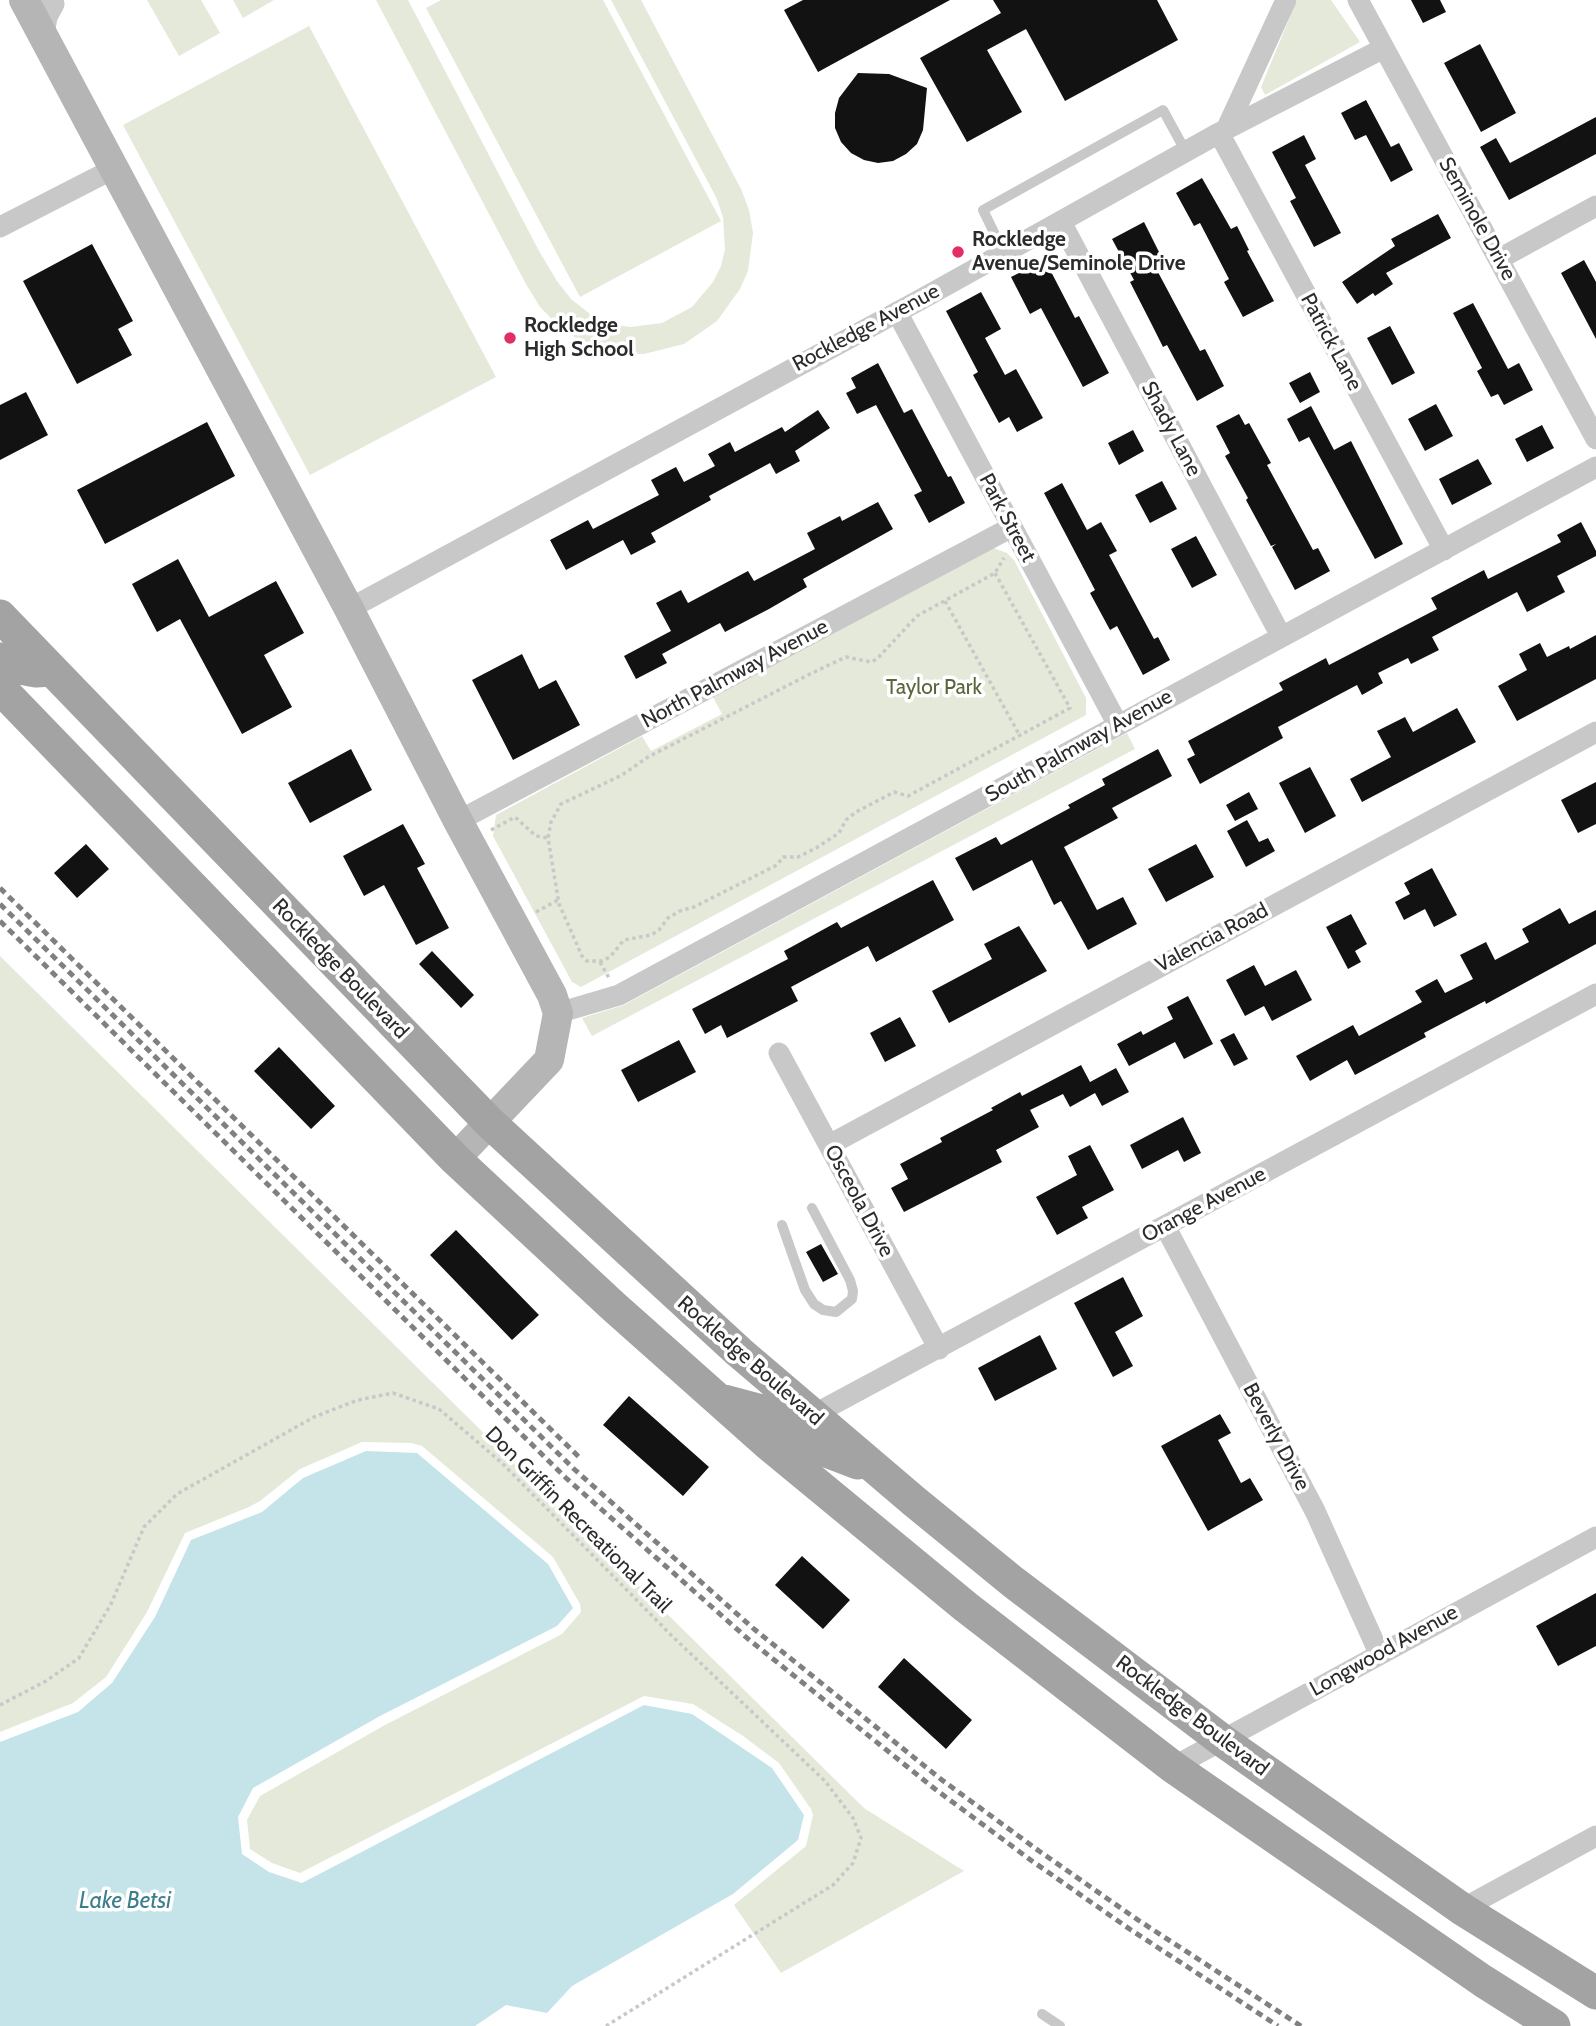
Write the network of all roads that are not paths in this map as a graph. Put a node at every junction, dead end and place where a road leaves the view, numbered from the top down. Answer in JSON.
{"nodes":[{"id":1,"x":64,"y":0,"type":"edge"},
{"id":2,"x":1286,"y":0,"type":"edge"},
{"id":3,"x":1358,"y":0,"type":"edge"},
{"id":4,"x":26,"y":1,"type":"edge"},
{"id":5,"x":45,"y":40,"type":"junction"},
{"id":6,"x":1384,"y":48,"type":"junction"},
{"id":7,"x":1223,"y":132,"type":"junction"},
{"id":8,"x":1186,"y":152,"type":"junction"},
{"id":9,"x":115,"y":168,"type":"junction"},
{"id":10,"x":1596,"y":205,"type":"edge"},
{"id":11,"x":1061,"y":222,"type":"junction"},
{"id":12,"x":0,"y":227,"type":"edge"},
{"id":13,"x":1004,"y":253,"type":"junction"},
{"id":14,"x":1499,"y":259,"type":"junction"},
{"id":15,"x":897,"y":312,"type":"junction"},
{"id":16,"x":1596,"y":439,"type":"edge"},
{"id":17,"x":1596,"y":467,"type":"edge"},
{"id":18,"x":1012,"y":527,"type":"junction"},
{"id":19,"x":1444,"y":550,"type":"junction"},
{"id":20,"x":349,"y":609,"type":"junction"},
{"id":21,"x":0,"y":616,"type":"edge"},
{"id":22,"x":1281,"y":636,"type":"junction"},
{"id":23,"x":0,"y":659,"type":"edge"},
{"id":24,"x":52,"y":670,"type":"junction"},
{"id":25,"x":0,"y":688,"type":"edge"},
{"id":26,"x":27,"y":716,"type":"junction"},
{"id":27,"x":1118,"y":725,"type":"junction"},
{"id":28,"x":1596,"y":732,"type":"edge"},
{"id":29,"x":118,"y":739,"type":"junction"},
{"id":30,"x":458,"y":821,"type":"junction"},
{"id":31,"x":1596,"y":994,"type":"edge"},
{"id":32,"x":555,"y":1004,"type":"junction"},
{"id":33,"x":779,"y":1052,"type":"dead end"},
{"id":34,"x":489,"y":1122,"type":"junction"},
{"id":35,"x":829,"y":1145,"type":"junction"},
{"id":36,"x":455,"y":1159,"type":"junction"},
{"id":37,"x":812,"y":1208,"type":"dead end"},
{"id":38,"x":782,"y":1225,"type":"dead end"},
{"id":39,"x":1164,"y":1226,"type":"junction"},
{"id":40,"x":939,"y":1349,"type":"junction"},
{"id":41,"x":718,"y":1399,"type":"junction"},
{"id":42,"x":813,"y":1415,"type":"junction"},
{"id":43,"x":767,"y":1443,"type":"junction"},
{"id":44,"x":877,"y":1470,"type":"junction"},
{"id":45,"x":1596,"y":1537,"type":"edge"},
{"id":46,"x":1379,"y":1653,"type":"junction"},
{"id":47,"x":1223,"y":1741,"type":"junction"},
{"id":48,"x":1173,"y":1767,"type":"junction"},
{"id":49,"x":1596,"y":1836,"type":"edge"},
{"id":50,"x":1462,"y":1909,"type":"junction"},
{"id":51,"x":1596,"y":1993,"type":"edge"},
{"id":52,"x":1042,"y":2014,"type":"dead end"},
{"id":53,"x":1060,"y":2026,"type":"edge"},
{"id":54,"x":1553,"y":2026,"type":"edge"}],
"edges":[{"from":1,"to":5,"type":"lane"},
{"from":2,"to":7,"type":"street"},
{"from":3,"to":6,"type":"street","name":"Seminole Drive"},
{"from":4,"to":5,"type":"street"},
{"from":5,"to":9,"type":"street"},
{"from":6,"to":7,"type":"street","name":"Rockledge Avenue"},
{"from":6,"to":14,"type":"street","name":"Seminole Drive"},
{"from":7,"to":8,"type":"street","name":"Rockledge Avenue"},
{"from":7,"to":19,"type":"street","name":"Patrick Lane"},
{"from":8,"to":11,"type":"street","name":"Rockledge Avenue"},
{"from":8,"to":13,"type":"lane"},
{"from":9,"to":12,"type":"street"},
{"from":9,"to":20,"type":"street"},
{"from":10,"to":14,"type":"street"},
{"from":11,"to":13,"type":"street","name":"Rockledge Avenue"},
{"from":11,"to":22,"type":"street","name":"Shady Lane"},
{"from":13,"to":15,"type":"street","name":"Rockledge Avenue"},
{"from":14,"to":16,"type":"street","name":"Seminole Drive"},
{"from":15,"to":18,"type":"street","name":"Park Street"},
{"from":15,"to":20,"type":"street","name":"Rockledge Avenue"},
{"from":17,"to":19,"type":"street","name":"South Palmway Avenue"},
{"from":18,"to":27,"type":"street","name":"Park Street"},
{"from":18,"to":30,"type":"street","name":"North Palmway Avenue"},
{"from":19,"to":22,"type":"street","name":"South Palmway Avenue"},
{"from":20,"to":30,"type":"street"},
{"from":21,"to":24,"type":"main road","name":"Rockledge Boulevard"},
{"from":22,"to":27,"type":"street","name":"South Palmway Avenue"},
{"from":23,"to":24,"type":"main road"},
{"from":24,"to":29,"type":"main road","name":"Rockledge Boulevard"},
{"from":25,"to":26,"type":"main road"},
{"from":26,"to":29,"type":"main road"},
{"from":26,"to":36,"type":"main road"},
{"from":27,"to":32,"type":"street","name":"South Palmway Avenue"},
{"from":28,"to":35,"type":"street","name":"Valencia Road"},
{"from":29,"to":34,"type":"main road","name":"Rockledge Boulevard"},
{"from":30,"to":32,"type":"street"},
{"from":31,"to":39,"type":"street","name":"Orange Avenue"},
{"from":32,"to":34,"type":"street"},
{"from":33,"to":35,"type":"street","name":"Osceola Drive"},
{"from":34,"to":36,"type":"street"},
{"from":34,"to":42,"type":"main road","name":"Rockledge Boulevard"},
{"from":35,"to":40,"type":"street","name":"Osceola Drive"},
{"from":36,"to":41,"type":"main road"},
{"from":37,"to":38,"type":"lane"},
{"from":39,"to":40,"type":"street","name":"Orange Avenue"},
{"from":39,"to":46,"type":"street","name":"Beverly Drive"},
{"from":40,"to":42,"type":"street","name":"Orange Avenue"},
{"from":41,"to":42,"type":"main road"},
{"from":41,"to":43,"type":"main road"},
{"from":42,"to":44,"type":"main road","name":"Rockledge Boulevard"},
{"from":43,"to":44,"type":"main road"},
{"from":43,"to":48,"type":"main road"},
{"from":44,"to":47,"type":"main road","name":"Rockledge Boulevard"},
{"from":45,"to":46,"type":"street","name":"Longwood Avenue"},
{"from":46,"to":47,"type":"street","name":"Longwood Avenue"},
{"from":47,"to":48,"type":"street","name":"Longwood Avenue"},
{"from":47,"to":50,"type":"main road","name":"Rockledge Boulevard"},
{"from":48,"to":54,"type":"main road"},
{"from":49,"to":50,"type":"street"},
{"from":50,"to":51,"type":"main road","name":"Rockledge Boulevard"},
{"from":52,"to":53,"type":"lane"}]}
